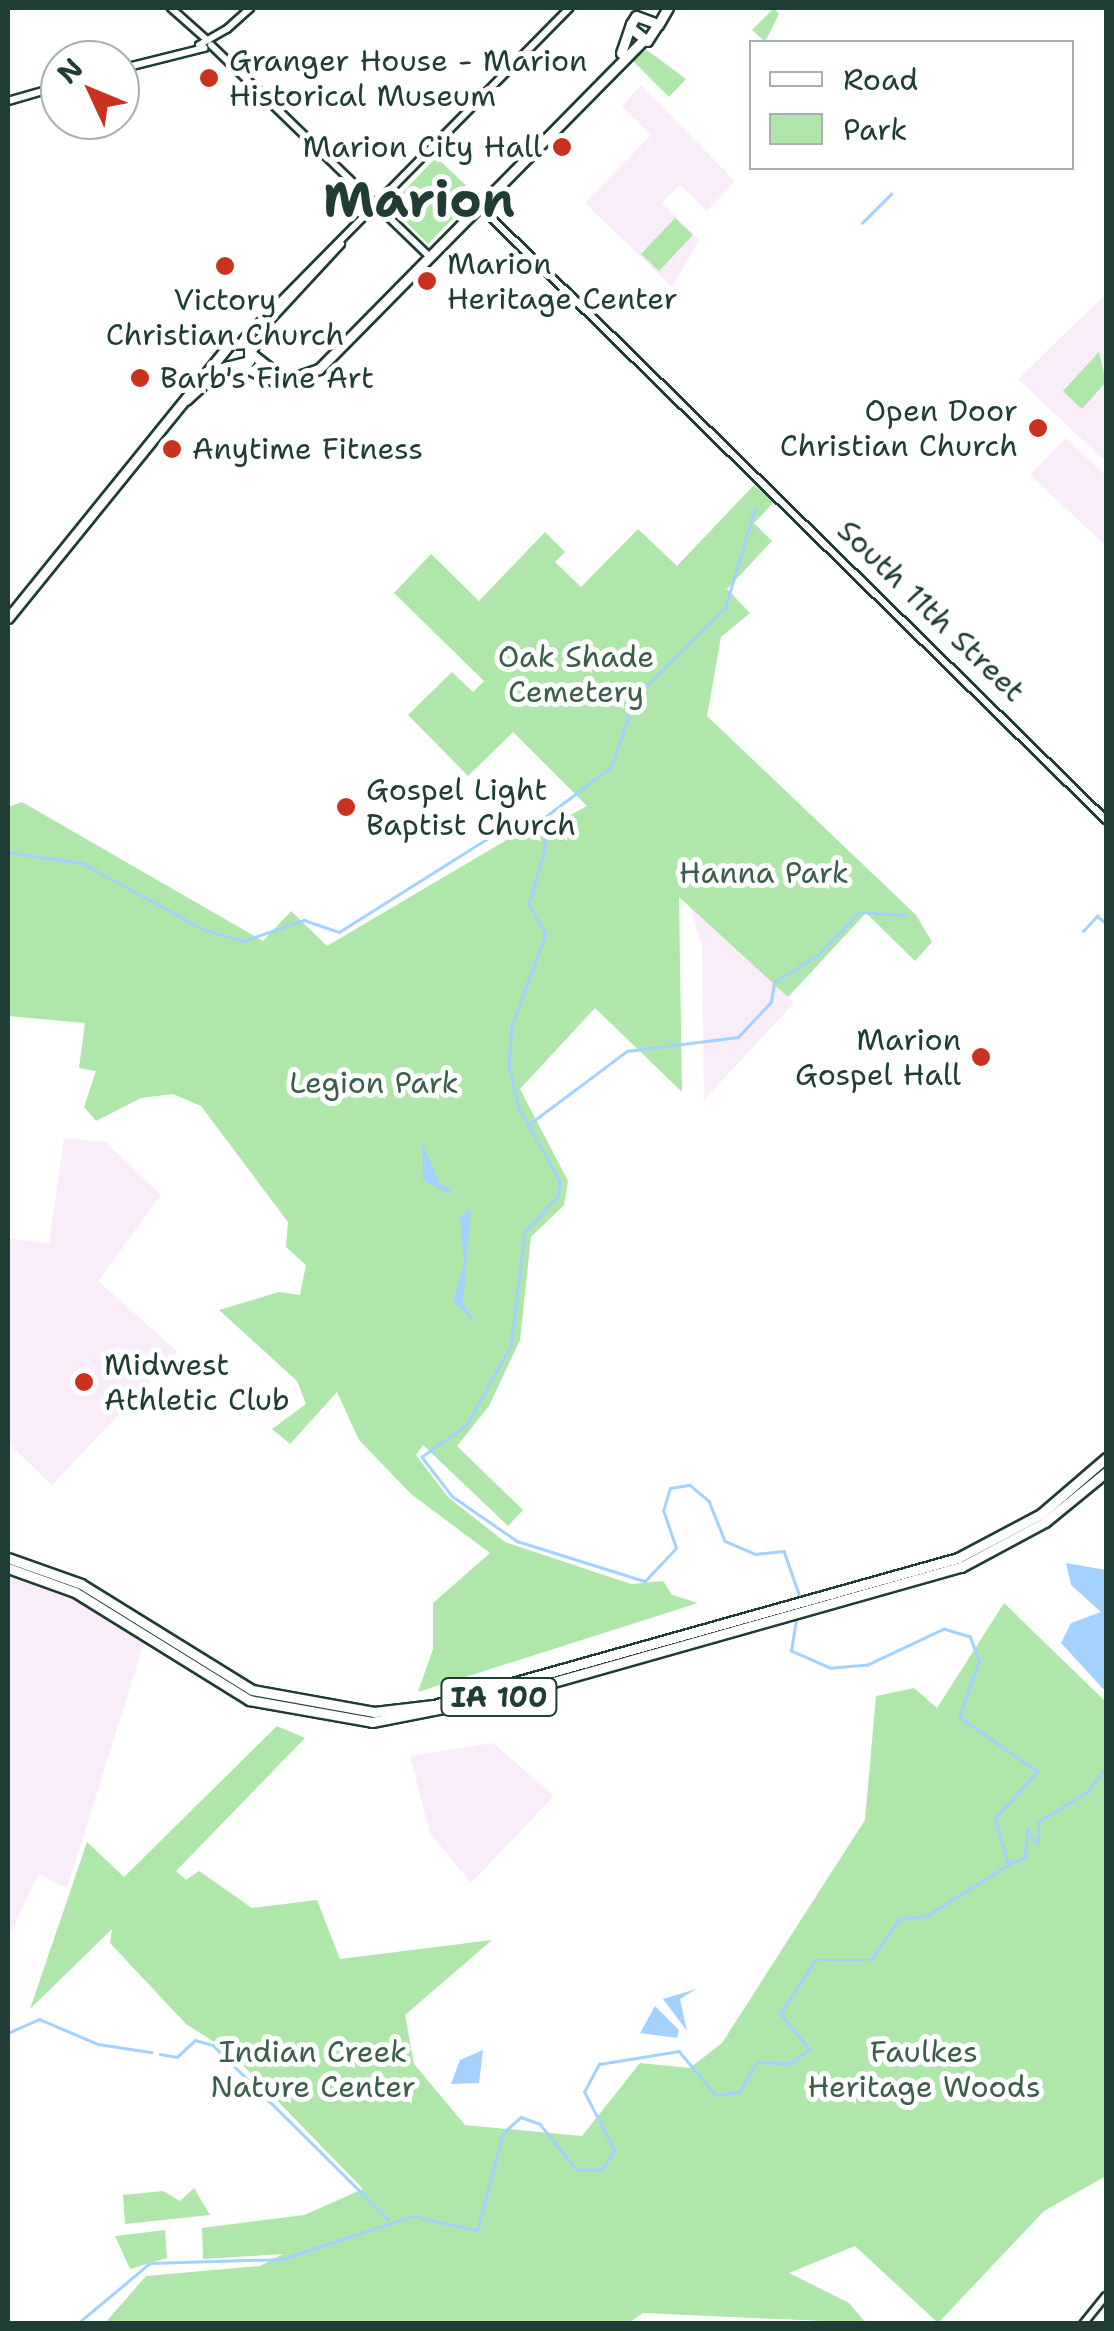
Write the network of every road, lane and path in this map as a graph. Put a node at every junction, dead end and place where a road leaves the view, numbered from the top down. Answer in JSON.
{"nodes":[{"id":1,"x":171,"y":8,"type":"edge"},
{"id":2,"x":250,"y":8,"type":"edge"},
{"id":3,"x":569,"y":8,"type":"edge"},
{"id":4,"x":664,"y":8,"type":"edge"},
{"id":5,"x":650,"y":15,"type":"junction"},
{"id":6,"x":658,"y":25,"type":"junction"},
{"id":7,"x":630,"y":28,"type":"junction"},
{"id":8,"x":642,"y":42,"type":"junction"},
{"id":9,"x":207,"y":44,"type":"junction"},
{"id":10,"x":140,"y":63,"type":"edge"},
{"id":11,"x":590,"y":89,"type":"junction"},
{"id":12,"x":40,"y":92,"type":"edge"},
{"id":13,"x":8,"y":101,"type":"edge"},
{"id":14,"x":478,"y":204,"type":"junction"},
{"id":15,"x":376,"y":206,"type":"junction"},
{"id":16,"x":351,"y":232,"type":"junction"},
{"id":17,"x":428,"y":256,"type":"junction"},
{"id":18,"x":243,"y":339,"type":"junction"},
{"id":19,"x":227,"y":351,"type":"junction"},
{"id":20,"x":253,"y":353,"type":"junction"},
{"id":21,"x":240,"y":366,"type":"junction"},
{"id":22,"x":212,"y":373,"type":"junction"},
{"id":23,"x":289,"y":380,"type":"junction"},
{"id":24,"x":8,"y":618,"type":"edge"},
{"id":25,"x":1106,"y":820,"type":"edge"},
{"id":26,"x":1106,"y":1458,"type":"edge"},
{"id":27,"x":1106,"y":1472,"type":"edge"},
{"id":28,"x":8,"y":1558,"type":"edge"},
{"id":29,"x":8,"y":1568,"type":"edge"},
{"id":30,"x":849,"y":1596,"type":"junction"},
{"id":31,"x":744,"y":1624,"type":"junction"},
{"id":32,"x":1106,"y":2296,"type":"edge"},
{"id":33,"x":1083,"y":2324,"type":"edge"}],
"edges":[{"from":1,"to":9,"type":"street"},
{"from":2,"to":9,"type":"street"},
{"from":3,"to":15,"type":"street"},
{"from":4,"to":5,"type":"main road"},
{"from":4,"to":6,"type":"main road"},
{"from":5,"to":6,"type":"main road"},
{"from":5,"to":7,"type":"main road"},
{"from":6,"to":8,"type":"main road"},
{"from":7,"to":8,"type":"main road"},
{"from":7,"to":11,"type":"main road"},
{"from":8,"to":11,"type":"main road"},
{"from":9,"to":10,"type":"street"},
{"from":9,"to":15,"type":"street"},
{"from":11,"to":14,"type":"main road"},
{"from":12,"to":13,"type":"street"},
{"from":14,"to":17,"type":"main road"},
{"from":14,"to":25,"type":"street","name":"South 11th Street"},
{"from":15,"to":16,"type":"street"},
{"from":15,"to":17,"type":"street"},
{"from":16,"to":18,"type":"street"},
{"from":16,"to":20,"type":"street"},
{"from":17,"to":23,"type":"main road"},
{"from":18,"to":19,"type":"main road"},
{"from":18,"to":20,"type":"main road"},
{"from":19,"to":21,"type":"main road"},
{"from":19,"to":22,"type":"main road"},
{"from":20,"to":21,"type":"main road"},
{"from":20,"to":23,"type":"main road"},
{"from":21,"to":22,"type":"main road"},
{"from":21,"to":23,"type":"main road"},
{"from":22,"to":24,"type":"main road"},
{"from":26,"to":30,"type":"main road","number":"IA 100"},
{"from":27,"to":30,"type":"main road","number":"IA 100"},
{"from":28,"to":31,"type":"main road","number":"IA 100"},
{"from":29,"to":31,"type":"main road","number":"IA 100"},
{"from":30,"to":31,"type":"main road","number":"IA 100"},
{"from":32,"to":33,"type":"street"}]}
